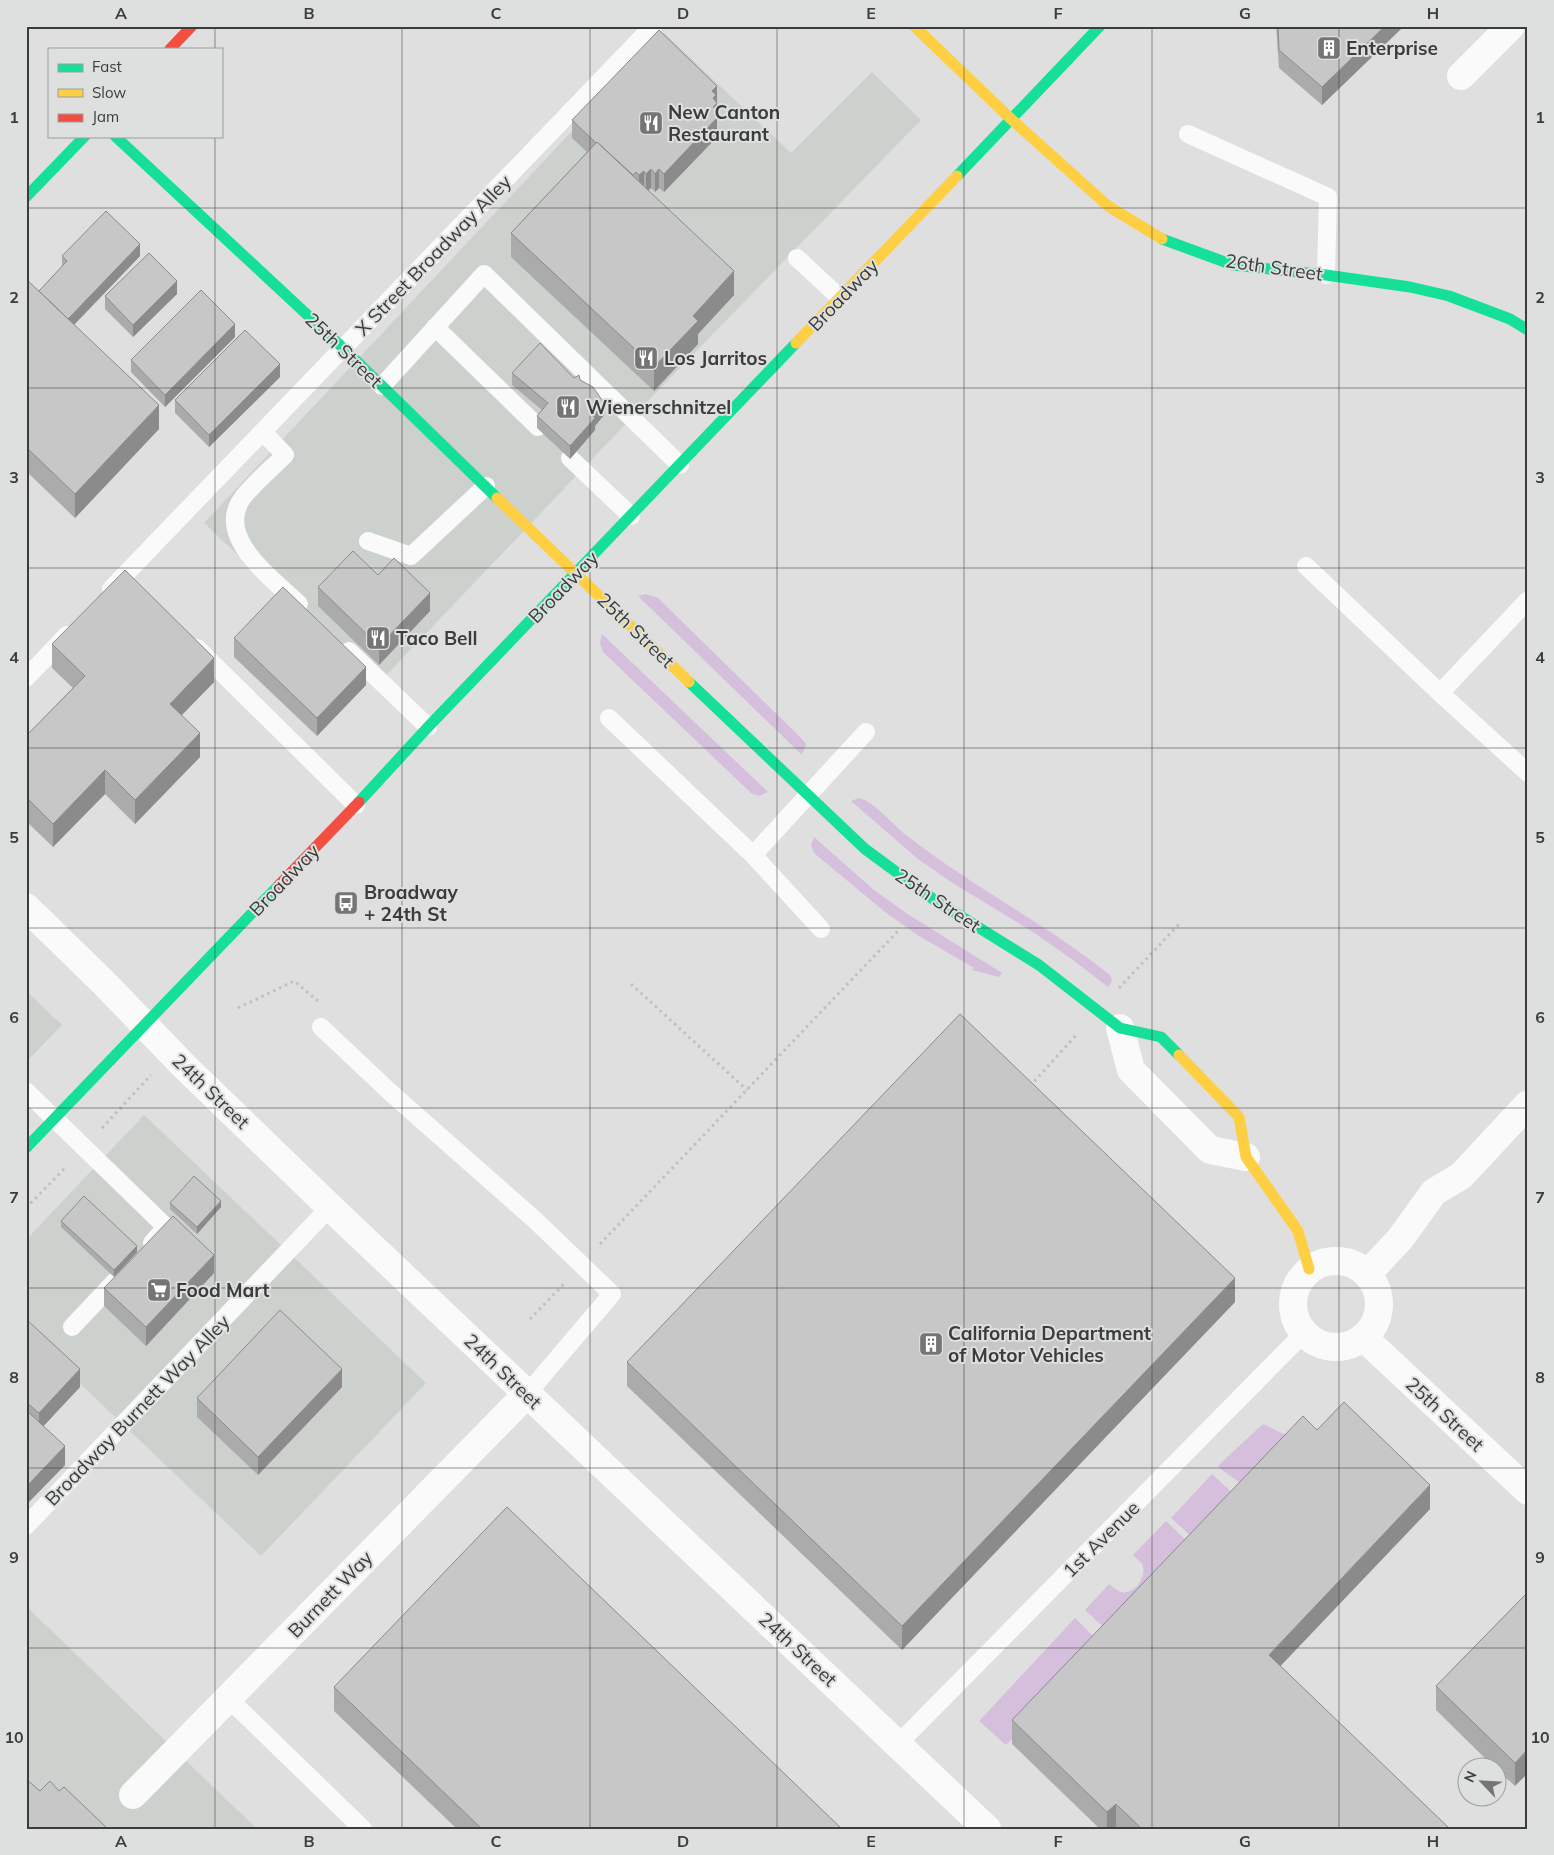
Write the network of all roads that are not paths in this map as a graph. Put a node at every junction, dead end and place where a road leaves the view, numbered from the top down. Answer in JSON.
{"nodes":[{"id":1,"x":192,"y":26,"type":"edge"},
{"id":2,"x":653,"y":26,"type":"edge"},
{"id":3,"x":1100,"y":26,"type":"edge"},
{"id":4,"x":1510,"y":26,"type":"edge"},
{"id":5,"x":922,"y":29,"type":"edge"},
{"id":6,"x":171,"y":48,"type":"edge"},
{"id":7,"x":1460,"y":76,"type":"dead end"},
{"id":8,"x":1011,"y":120,"type":"junction"},
{"id":9,"x":1188,"y":134,"type":"dead end"},
{"id":10,"x":83,"y":138,"type":"edge"},
{"id":11,"x":117,"y":138,"type":"edge"},
{"id":12,"x":26,"y":197,"type":"edge"},
{"id":13,"x":797,"y":258,"type":"dead end"},
{"id":14,"x":1326,"y":275,"type":"junction"},
{"id":15,"x":840,"y":298,"type":"junction"},
{"id":16,"x":435,"y":327,"type":"junction"},
{"id":17,"x":1528,"y":330,"type":"edge"},
{"id":18,"x":343,"y":348,"type":"junction"},
{"id":19,"x":382,"y":386,"type":"junction"},
{"id":20,"x":538,"y":427,"type":"edge"},
{"id":21,"x":263,"y":432,"type":"junction"},
{"id":22,"x":570,"y":458,"type":"edge"},
{"id":23,"x":680,"y":466,"type":"junction"},
{"id":24,"x":486,"y":486,"type":"junction"},
{"id":25,"x":631,"y":516,"type":"junction"},
{"id":26,"x":368,"y":541,"type":"dead end"},
{"id":27,"x":1306,"y":566,"type":"dead end"},
{"id":28,"x":576,"y":573,"type":"junction"},
{"id":29,"x":124,"y":576,"type":"junction"},
{"id":30,"x":138,"y":590,"type":"edge"},
{"id":31,"x":1528,"y":600,"type":"edge"},
{"id":32,"x":98,"y":603,"type":"edge"},
{"id":33,"x":310,"y":614,"type":"edge"},
{"id":34,"x":78,"y":623,"type":"edge"},
{"id":35,"x":187,"y":638,"type":"edge"},
{"id":36,"x":337,"y":640,"type":"edge"},
{"id":37,"x":26,"y":678,"type":"edge"},
{"id":38,"x":1440,"y":693,"type":"junction"},
{"id":39,"x":609,"y":718,"type":"dead end"},
{"id":40,"x":428,"y":727,"type":"junction"},
{"id":41,"x":866,"y":732,"type":"dead end"},
{"id":42,"x":1528,"y":773,"type":"edge"},
{"id":43,"x":808,"y":794,"type":"junction"},
{"id":44,"x":356,"y":806,"type":"junction"},
{"id":45,"x":753,"y":855,"type":"junction"},
{"id":46,"x":26,"y":907,"type":"edge"},
{"id":47,"x":821,"y":929,"type":"dead end"},
{"id":48,"x":144,"y":1024,"type":"junction"},
{"id":49,"x":321,"y":1027,"type":"dead end"},
{"id":50,"x":1120,"y":1028,"type":"junction"},
{"id":51,"x":26,"y":1090,"type":"edge"},
{"id":52,"x":1528,"y":1104,"type":"edge"},
{"id":53,"x":55,"y":1117,"type":"junction"},
{"id":54,"x":26,"y":1148,"type":"edge"},
{"id":55,"x":1246,"y":1157,"type":"junction"},
{"id":56,"x":330,"y":1207,"type":"junction"},
{"id":57,"x":1310,"y":1269,"type":"junction"},
{"id":58,"x":1368,"y":1273,"type":"junction"},
{"id":59,"x":72,"y":1328,"type":"dead end"},
{"id":60,"x":1304,"y":1333,"type":"junction"},
{"id":61,"x":1363,"y":1337,"type":"junction"},
{"id":62,"x":527,"y":1394,"type":"junction"},
{"id":63,"x":1528,"y":1491,"type":"edge"},
{"id":64,"x":26,"y":1526,"type":"edge"},
{"id":65,"x":228,"y":1698,"type":"junction"},
{"id":66,"x":898,"y":1744,"type":"junction"},
{"id":67,"x":133,"y":1795,"type":"dead end"},
{"id":68,"x":363,"y":1829,"type":"edge"},
{"id":69,"x":987,"y":1829,"type":"edge"}],
"edges":[{"from":1,"to":6,"type":"street"},
{"from":2,"to":18,"type":"lane","name":"X Street Broadway Alley"},
{"from":3,"to":8,"type":"street","name":"Broadway"},
{"from":4,"to":7,"type":"street"},
{"from":5,"to":8,"type":"street","name":"26th Street"},
{"from":8,"to":14,"type":"street","name":"26th Street"},
{"from":8,"to":15,"type":"street","name":"Broadway"},
{"from":9,"to":14,"type":"lane"},
{"from":10,"to":12,"type":"street"},
{"from":11,"to":18,"type":"street","name":"25th Street"},
{"from":13,"to":15,"type":"lane"},
{"from":14,"to":17,"type":"street","name":"26th Street"},
{"from":15,"to":23,"type":"street","name":"Broadway"},
{"from":16,"to":19,"type":"lane"},
{"from":16,"to":20,"type":"lane"},
{"from":16,"to":23,"type":"lane"},
{"from":18,"to":19,"type":"street","name":"25th Street"},
{"from":18,"to":21,"type":"lane","name":"X Street Broadway Alley"},
{"from":19,"to":24,"type":"street","name":"25th Street"},
{"from":21,"to":29,"type":"lane","name":"X Street Broadway Alley"},
{"from":21,"to":33,"type":"lane"},
{"from":22,"to":25,"type":"lane"},
{"from":23,"to":25,"type":"street","name":"Broadway"},
{"from":24,"to":26,"type":"lane"},
{"from":24,"to":28,"type":"street","name":"25th Street"},
{"from":25,"to":28,"type":"street","name":"Broadway"},
{"from":27,"to":38,"type":"lane"},
{"from":28,"to":40,"type":"street","name":"Broadway"},
{"from":28,"to":43,"type":"street","name":"25th Street"},
{"from":29,"to":30,"type":"lane"},
{"from":29,"to":32,"type":"lane","name":"X Street Broadway Alley"},
{"from":31,"to":38,"type":"lane"},
{"from":34,"to":37,"type":"lane"},
{"from":35,"to":44,"type":"lane"},
{"from":36,"to":40,"type":"lane"},
{"from":38,"to":42,"type":"lane"},
{"from":39,"to":45,"type":"lane"},
{"from":40,"to":44,"type":"street","name":"Broadway"},
{"from":41,"to":43,"type":"lane"},
{"from":43,"to":45,"type":"lane"},
{"from":43,"to":50,"type":"street","name":"25th Street"},
{"from":44,"to":48,"type":"street","name":"Broadway"},
{"from":45,"to":47,"type":"lane"},
{"from":46,"to":48,"type":"street","name":"24th Street"},
{"from":48,"to":53,"type":"street","name":"Broadway"},
{"from":48,"to":56,"type":"street","name":"24th Street"},
{"from":49,"to":62,"type":"lane"},
{"from":50,"to":55,"type":"street"},
{"from":50,"to":55,"type":"street","name":"25th Street"},
{"from":51,"to":53,"type":"lane"},
{"from":52,"to":58,"type":"street"},
{"from":53,"to":54,"type":"street","name":"Broadway"},
{"from":53,"to":59,"type":"lane"},
{"from":55,"to":57,"type":"street","name":"25th Street"},
{"from":56,"to":62,"type":"street","name":"24th Street"},
{"from":56,"to":64,"type":"lane","name":"Broadway Burnett Way Alley"},
{"from":57,"to":58,"type":"street"},
{"from":57,"to":60,"type":"street"},
{"from":58,"to":61,"type":"street"},
{"from":60,"to":61,"type":"street"},
{"from":60,"to":66,"type":"lane","name":"1st Avenue"},
{"from":61,"to":63,"type":"street","name":"25th Street"},
{"from":62,"to":65,"type":"street","name":"Burnett Way"},
{"from":62,"to":66,"type":"street","name":"24th Street"},
{"from":65,"to":67,"type":"street","name":"Burnett Way"},
{"from":65,"to":68,"type":"lane"},
{"from":66,"to":69,"type":"street","name":"24th Street"}]}
